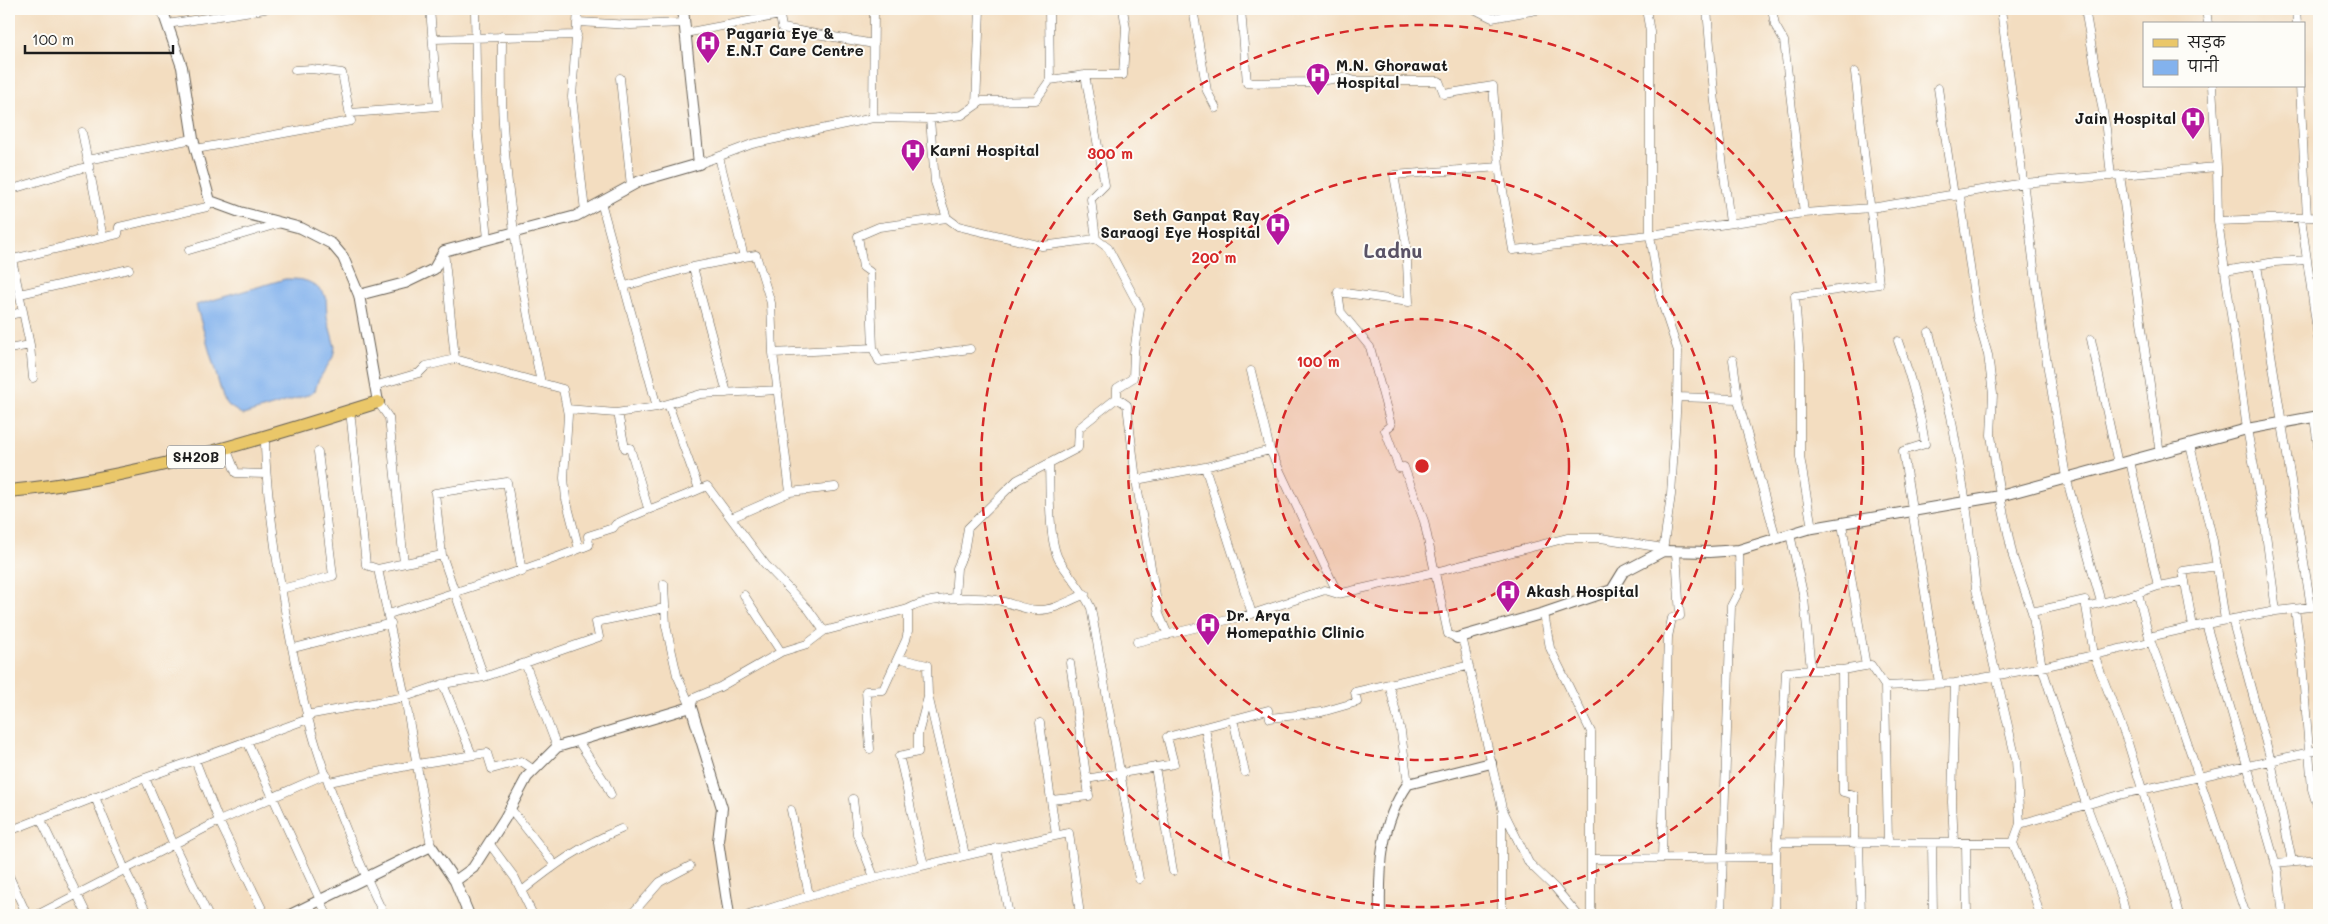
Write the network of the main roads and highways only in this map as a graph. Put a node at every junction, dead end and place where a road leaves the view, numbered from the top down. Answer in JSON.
{"nodes":[{"id":1,"x":378,"y":402,"type":"road end"},
{"id":2,"x":9,"y":491,"type":"edge"}],
"edges":[{"from":1,"to":2,"type":"main road","number":"SH20B"}]}
